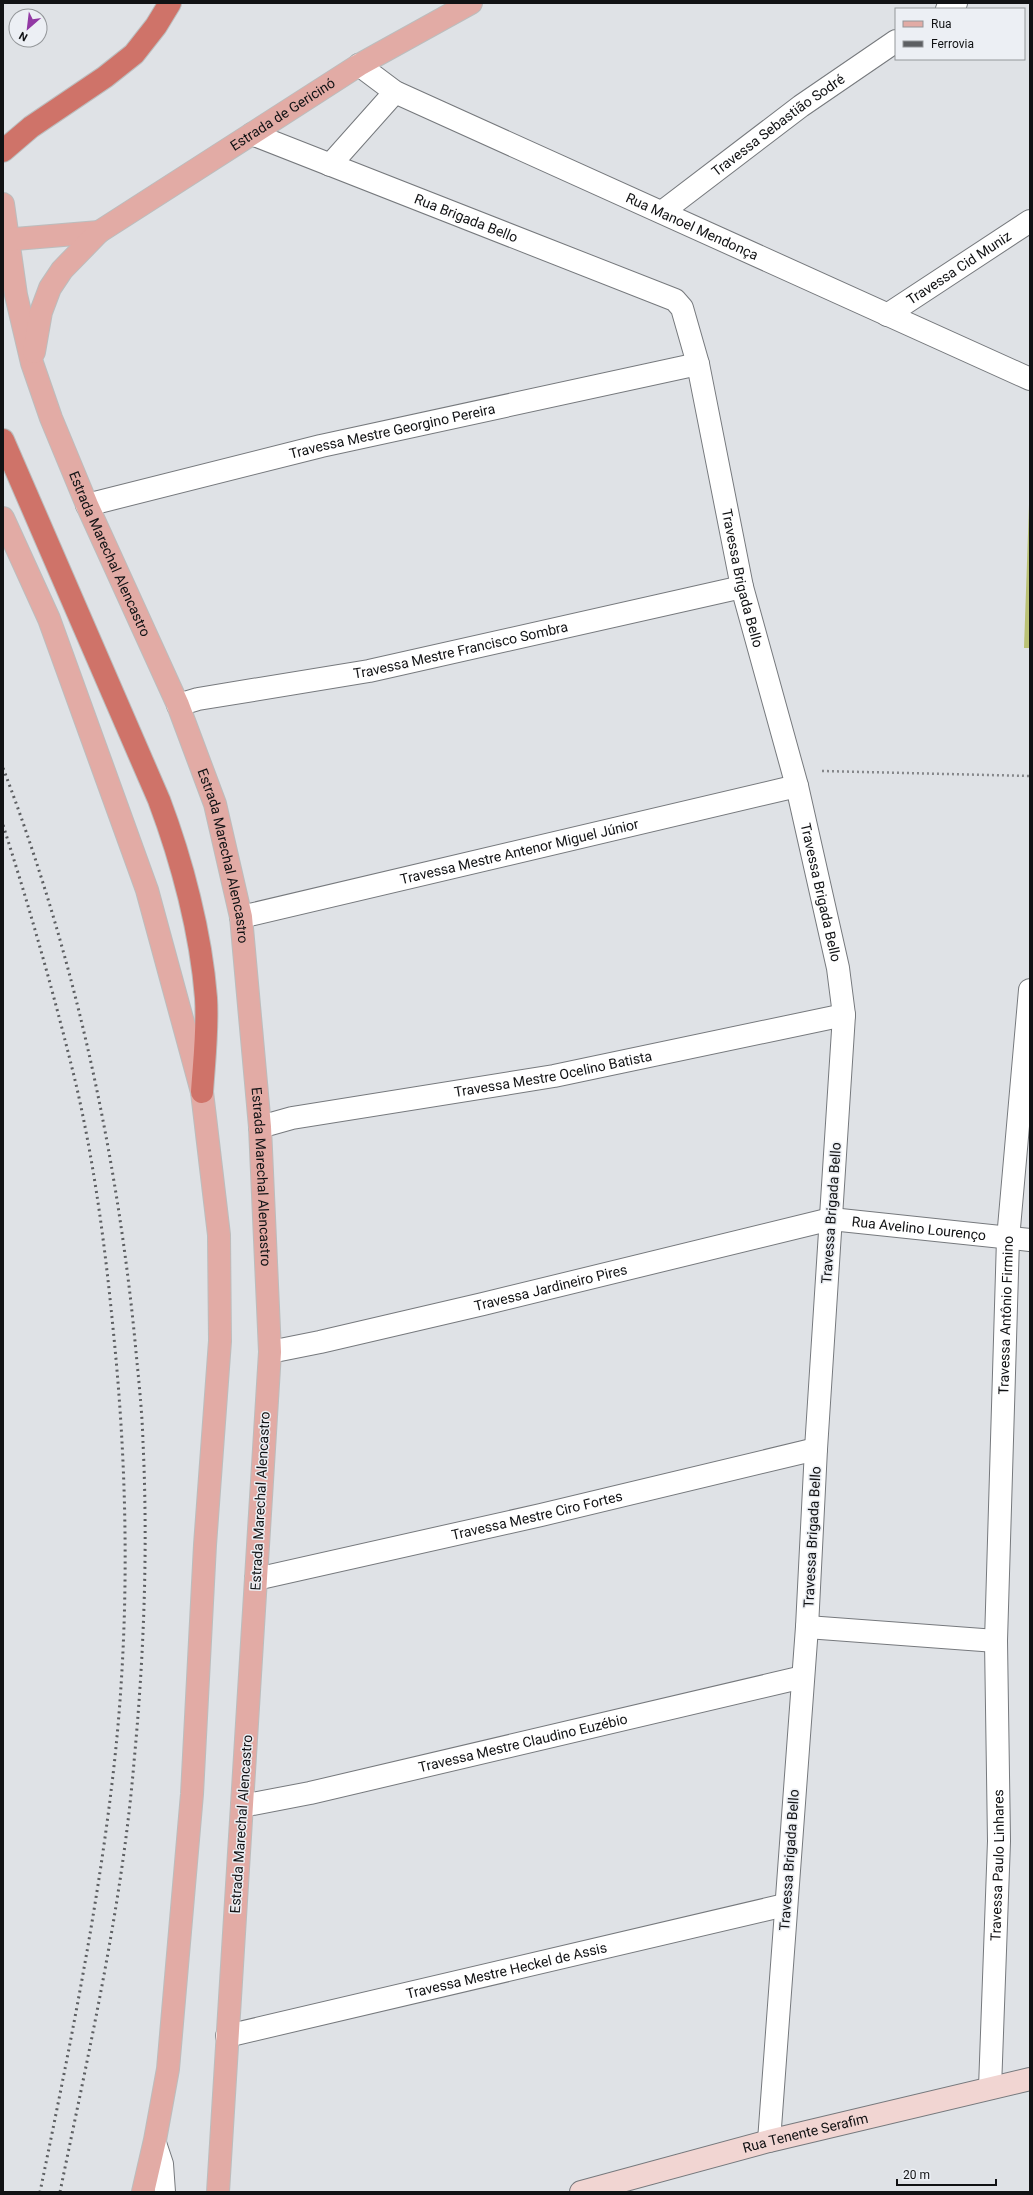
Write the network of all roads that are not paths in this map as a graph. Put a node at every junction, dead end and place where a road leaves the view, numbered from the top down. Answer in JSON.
{"nodes":[{"id":1,"x":170,"y":3,"type":"edge"},
{"id":2,"x":471,"y":3,"type":"edge"},
{"id":3,"x":895,"y":42,"type":"edge"},
{"id":4,"x":359,"y":65,"type":"junction"},
{"id":5,"x":395,"y":92,"type":"junction"},
{"id":6,"x":252,"y":134,"type":"junction"},
{"id":7,"x":3,"y":151,"type":"edge"},
{"id":8,"x":330,"y":165,"type":"junction"},
{"id":9,"x":3,"y":204,"type":"edge"},
{"id":10,"x":662,"y":212,"type":"junction"},
{"id":11,"x":1030,"y":221,"type":"edge"},
{"id":12,"x":99,"y":232,"type":"junction"},
{"id":13,"x":5,"y":240,"type":"edge"},
{"id":14,"x":679,"y":304,"type":"joint"},
{"id":15,"x":887,"y":315,"type":"junction"},
{"id":16,"x":32,"y":363,"type":"junction"},
{"id":17,"x":698,"y":364,"type":"junction"},
{"id":18,"x":1030,"y":379,"type":"edge"},
{"id":19,"x":3,"y":440,"type":"edge"},
{"id":20,"x":87,"y":505,"type":"junction"},
{"id":21,"x":3,"y":518,"type":"edge"},
{"id":22,"x":742,"y":587,"type":"junction"},
{"id":23,"x":178,"y":705,"type":"junction"},
{"id":24,"x":797,"y":786,"type":"junction"},
{"id":25,"x":240,"y":917,"type":"junction"},
{"id":26,"x":1030,"y":990,"type":"edge"},
{"id":27,"x":844,"y":1015,"type":"junction"},
{"id":28,"x":202,"y":1092,"type":"junction"},
{"id":29,"x":260,"y":1127,"type":"junction"},
{"id":30,"x":831,"y":1219,"type":"junction"},
{"id":31,"x":1008,"y":1239,"type":"junction"},
{"id":32,"x":1030,"y":1240,"type":"edge"},
{"id":33,"x":270,"y":1352,"type":"junction"},
{"id":34,"x":816,"y":1449,"type":"junction"},
{"id":35,"x":256,"y":1579,"type":"junction"},
{"id":36,"x":807,"y":1627,"type":"junction"},
{"id":37,"x":996,"y":1641,"type":"junction"},
{"id":38,"x":803,"y":1677,"type":"junction"},
{"id":39,"x":242,"y":1806,"type":"junction"},
{"id":40,"x":785,"y":1905,"type":"junction"},
{"id":41,"x":228,"y":2036,"type":"junction"},
{"id":42,"x":1030,"y":2079,"type":"edge"},
{"id":43,"x":990,"y":2088,"type":"junction"},
{"id":44,"x":156,"y":2140,"type":"junction"},
{"id":45,"x":769,"y":2141,"type":"junction"},
{"id":46,"x":143,"y":2192,"type":"edge"},
{"id":47,"x":165,"y":2192,"type":"edge"},
{"id":48,"x":218,"y":2192,"type":"edge"},
{"id":49,"x":581,"y":2192,"type":"edge"}],
"edges":[{"from":1,"to":7,"type":"highway"},
{"from":2,"to":4,"type":"main road","name":"Estrada de Gericinó"},
{"from":3,"to":10,"type":"street","name":"Travessa Sebastião Sodré"},
{"from":4,"to":5,"type":"street","name":"Rua Manoel Mendonça"},
{"from":4,"to":6,"type":"main road","name":"Estrada de Gericinó"},
{"from":5,"to":8,"type":"street"},
{"from":5,"to":10,"type":"street","name":"Rua Manoel Mendonça"},
{"from":6,"to":8,"type":"street","name":"Rua Brigada Bello"},
{"from":6,"to":12,"type":"main road","name":"Estrada de Gericinó"},
{"from":8,"to":14,"type":"street","name":"Rua Brigada Bello"},
{"from":9,"to":13,"type":"main road","name":"Estrada Marechal Alencastro"},
{"from":10,"to":15,"type":"street","name":"Rua Manoel Mendonça"},
{"from":11,"to":15,"type":"street","name":"Travessa Cid Muniz"},
{"from":12,"to":13,"type":"main road"},
{"from":12,"to":16,"type":"main road"},
{"from":13,"to":16,"type":"main road","name":"Estrada Marechal Alencastro"},
{"from":14,"to":17,"type":"street","name":"Travessa Brigada Bello"},
{"from":15,"to":18,"type":"street","name":"Rua Manoel Mendonça"},
{"from":16,"to":20,"type":"main road","name":"Estrada Marechal Alencastro"},
{"from":17,"to":20,"type":"street","name":"Travessa Mestre Georgino Pereira"},
{"from":17,"to":22,"type":"street","name":"Travessa Brigada Bello"},
{"from":19,"to":28,"type":"highway"},
{"from":20,"to":23,"type":"main road","name":"Estrada Marechal Alencastro"},
{"from":21,"to":28,"type":"main road"},
{"from":22,"to":23,"type":"street","name":"Travessa Mestre Francisco Sombra"},
{"from":22,"to":24,"type":"street","name":"Travessa Brigada Bello"},
{"from":23,"to":25,"type":"main road","name":"Estrada Marechal Alencastro"},
{"from":24,"to":25,"type":"street","name":"Travessa Mestre Antenor Miguel Júnior"},
{"from":24,"to":27,"type":"street","name":"Travessa Brigada Bello"},
{"from":25,"to":29,"type":"main road","name":"Estrada Marechal Alencastro"},
{"from":26,"to":31,"type":"street","name":"Travessa Antônio Firmino"},
{"from":27,"to":29,"type":"street","name":"Travessa Mestre Ocelino Batista"},
{"from":27,"to":30,"type":"street","name":"Travessa Brigada Bello"},
{"from":28,"to":44,"type":"main road"},
{"from":29,"to":33,"type":"main road","name":"Estrada Marechal Alencastro"},
{"from":30,"to":31,"type":"street","name":"Rua Avelino Lourenço"},
{"from":30,"to":33,"type":"street","name":"Travessa Jardineiro Pires"},
{"from":30,"to":34,"type":"street","name":"Travessa Brigada Bello"},
{"from":31,"to":32,"type":"street","name":"Rua Avelino Lourenço"},
{"from":31,"to":37,"type":"street","name":"Travessa Antônio Firmino"},
{"from":33,"to":35,"type":"main road","name":"Estrada Marechal Alencastro"},
{"from":34,"to":35,"type":"street","name":"Travessa Mestre Ciro Fortes"},
{"from":34,"to":36,"type":"street","name":"Travessa Brigada Bello"},
{"from":35,"to":39,"type":"main road","name":"Estrada Marechal Alencastro"},
{"from":36,"to":37,"type":"street"},
{"from":36,"to":38,"type":"street","name":"Travessa Brigada Bello"},
{"from":37,"to":43,"type":"street","name":"Travessa Paulo Linhares"},
{"from":38,"to":39,"type":"street","name":"Travessa Mestre Claudino Euzébio"},
{"from":38,"to":40,"type":"street","name":"Travessa Brigada Bello"},
{"from":39,"to":41,"type":"main road","name":"Estrada Marechal Alencastro"},
{"from":40,"to":41,"type":"street","name":"Travessa Mestre Heckel de Assis"},
{"from":40,"to":45,"type":"street","name":"Travessa Brigada Bello"},
{"from":41,"to":48,"type":"main road","name":"Estrada Marechal Alencastro"},
{"from":42,"to":43,"type":"street","name":"Rua Tenente Serafim"},
{"from":43,"to":45,"type":"street","name":"Rua Tenente Serafim"},
{"from":44,"to":46,"type":"main road"},
{"from":44,"to":47,"type":"lane"},
{"from":45,"to":49,"type":"street","name":"Rua Tenente Serafim"}]}
